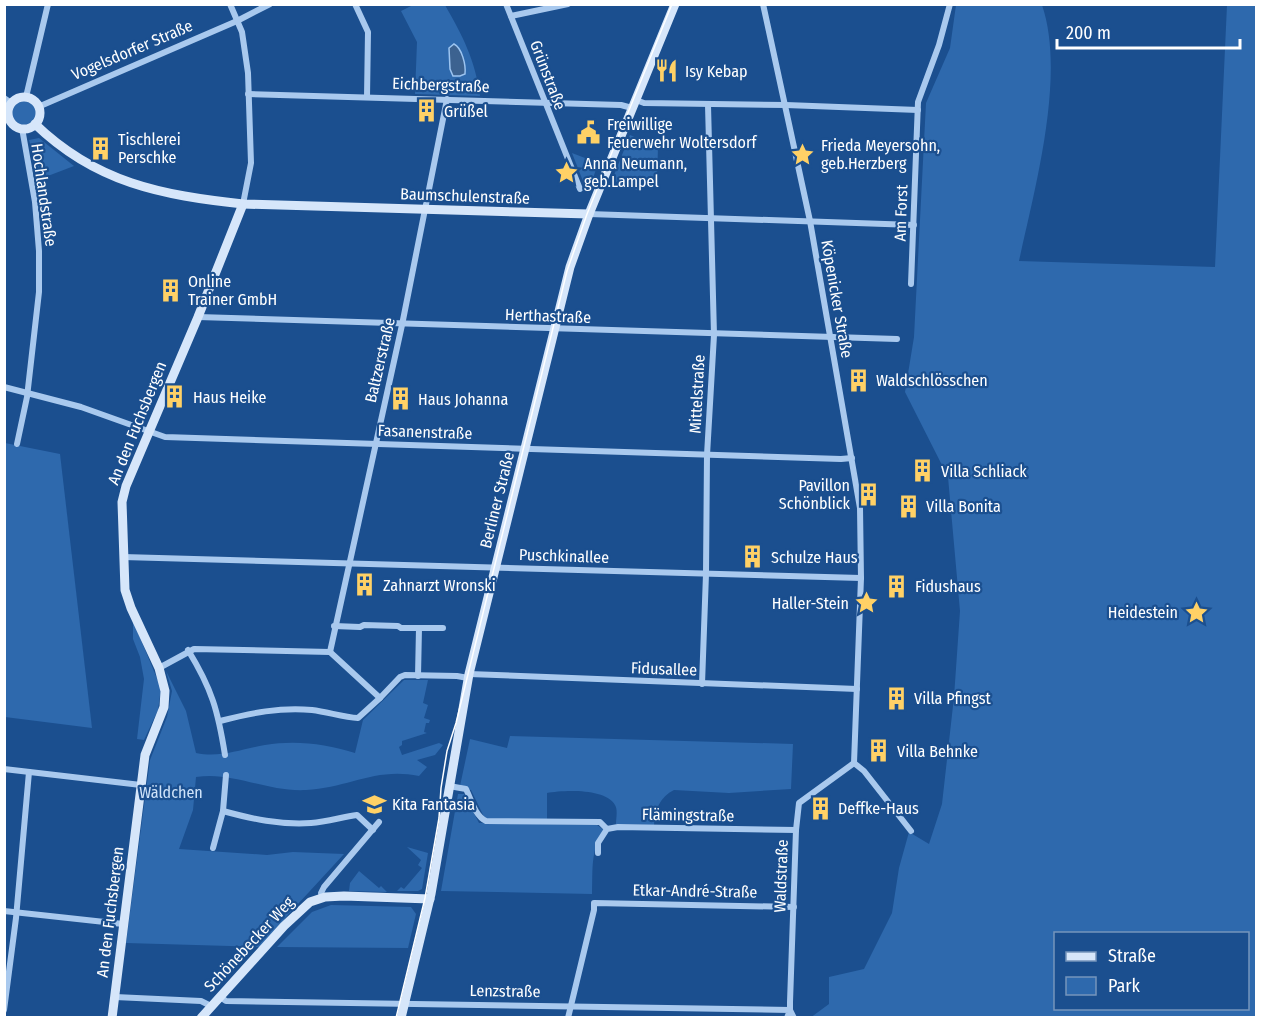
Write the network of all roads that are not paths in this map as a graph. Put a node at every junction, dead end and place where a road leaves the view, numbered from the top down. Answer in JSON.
{"nodes":[{"id":1,"x":48,"y":4,"type":"edge"},
{"id":2,"x":230,"y":4,"type":"edge"},
{"id":3,"x":270,"y":4,"type":"edge"},
{"id":4,"x":355,"y":4,"type":"edge"},
{"id":5,"x":506,"y":4,"type":"edge"},
{"id":6,"x":568,"y":4,"type":"edge"},
{"id":7,"x":675,"y":4,"type":"edge"},
{"id":8,"x":763,"y":4,"type":"edge"},
{"id":9,"x":950,"y":4,"type":"edge"},
{"id":10,"x":511,"y":16,"type":"junction"},
{"id":11,"x":237,"y":21,"type":"junction"},
{"id":12,"x":248,"y":93,"type":"junction"},
{"id":13,"x":26,"y":97,"type":"junction"},
{"id":14,"x":367,"y":97,"type":"junction"},
{"id":15,"x":447,"y":99,"type":"junction"},
{"id":16,"x":8,"y":101,"type":"edge"},
{"id":17,"x":544,"y":102,"type":"junction"},
{"id":18,"x":634,"y":104,"type":"junction"},
{"id":19,"x":708,"y":105,"type":"junction"},
{"id":20,"x":786,"y":105,"type":"junction"},
{"id":21,"x":38,"y":107,"type":"junction"},
{"id":22,"x":918,"y":110,"type":"junction"},
{"id":23,"x":7,"y":123,"type":"edge"},
{"id":24,"x":35,"y":124,"type":"junction"},
{"id":25,"x":22,"y":128,"type":"junction"},
{"id":26,"x":579,"y":189,"type":"dead end"},
{"id":27,"x":243,"y":204,"type":"junction"},
{"id":28,"x":425,"y":210,"type":"junction"},
{"id":29,"x":589,"y":214,"type":"junction"},
{"id":30,"x":710,"y":218,"type":"junction"},
{"id":31,"x":810,"y":221,"type":"junction"},
{"id":32,"x":914,"y":225,"type":"junction"},
{"id":33,"x":910,"y":284,"type":"dead end"},
{"id":34,"x":198,"y":317,"type":"junction"},
{"id":35,"x":402,"y":325,"type":"junction"},
{"id":36,"x":554,"y":329,"type":"junction"},
{"id":37,"x":714,"y":334,"type":"junction"},
{"id":38,"x":829,"y":337,"type":"junction"},
{"id":39,"x":897,"y":339,"type":"dead end"},
{"id":40,"x":4,"y":387,"type":"edge"},
{"id":41,"x":28,"y":391,"type":"junction"},
{"id":42,"x":150,"y":430,"type":"junction"},
{"id":43,"x":17,"y":444,"type":"dead end"},
{"id":44,"x":375,"y":444,"type":"junction"},
{"id":45,"x":524,"y":449,"type":"junction"},
{"id":46,"x":707,"y":455,"type":"junction"},
{"id":47,"x":852,"y":458,"type":"junction"},
{"id":48,"x":123,"y":557,"type":"junction"},
{"id":49,"x":349,"y":563,"type":"junction"},
{"id":50,"x":496,"y":567,"type":"junction"},
{"id":51,"x":706,"y":574,"type":"junction"},
{"id":52,"x":861,"y":578,"type":"junction"},
{"id":53,"x":334,"y":627,"type":"junction"},
{"id":54,"x":419,"y":628,"type":"junction"},
{"id":55,"x":443,"y":628,"type":"dead end"},
{"id":56,"x":188,"y":650,"type":"junction"},
{"id":57,"x":330,"y":652,"type":"junction"},
{"id":58,"x":159,"y":668,"type":"junction"},
{"id":59,"x":418,"y":676,"type":"junction"},
{"id":60,"x":469,"y":676,"type":"junction"},
{"id":61,"x":702,"y":684,"type":"junction"},
{"id":62,"x":857,"y":689,"type":"junction"},
{"id":63,"x":380,"y":698,"type":"junction"},
{"id":64,"x":220,"y":721,"type":"junction"},
{"id":65,"x":225,"y":755,"type":"dead end"},
{"id":66,"x":854,"y":764,"type":"junction"},
{"id":67,"x":4,"y":769,"type":"edge"},
{"id":68,"x":29,"y":772,"type":"junction"},
{"id":69,"x":226,"y":775,"type":"dead end"},
{"id":70,"x":141,"y":785,"type":"junction"},
{"id":71,"x":449,"y":786,"type":"junction"},
{"id":72,"x":223,"y":811,"type":"junction"},
{"id":73,"x":379,"y":822,"type":"dead end"},
{"id":74,"x":607,"y":829,"type":"junction"},
{"id":75,"x":374,"y":830,"type":"junction"},
{"id":76,"x":796,"y":830,"type":"junction"},
{"id":77,"x":911,"y":831,"type":"dead end"},
{"id":78,"x":213,"y":848,"type":"dead end"},
{"id":79,"x":598,"y":853,"type":"dead end"},
{"id":80,"x":322,"y":898,"type":"junction"},
{"id":81,"x":430,"y":899,"type":"junction"},
{"id":82,"x":794,"y":907,"type":"junction"},
{"id":83,"x":4,"y":911,"type":"edge"},
{"id":84,"x":16,"y":913,"type":"junction"},
{"id":85,"x":123,"y":924,"type":"junction"},
{"id":86,"x":115,"y":997,"type":"junction"},
{"id":87,"x":220,"y":997,"type":"junction"},
{"id":88,"x":404,"y":1003,"type":"junction"},
{"id":89,"x":211,"y":1006,"type":"junction"},
{"id":90,"x":570,"y":1006,"type":"junction"},
{"id":91,"x":790,"y":1010,"type":"junction"},
{"id":92,"x":4,"y":1011,"type":"edge"},
{"id":93,"x":112,"y":1017,"type":"edge"},
{"id":94,"x":201,"y":1017,"type":"edge"},
{"id":95,"x":401,"y":1017,"type":"edge"},
{"id":96,"x":568,"y":1017,"type":"edge"},
{"id":97,"x":787,"y":1017,"type":"edge"},
{"id":98,"x":794,"y":1017,"type":"edge"}],
"edges":[{"from":1,"to":13,"type":"street"},
{"from":2,"to":11,"type":"street","name":"An den Fuchsbergen"},
{"from":3,"to":11,"type":"street","name":"Vogelsdorfer Straße"},
{"from":4,"to":14,"type":"street"},
{"from":5,"to":10,"type":"street","name":"Grünstraße"},
{"from":6,"to":10,"type":"street"},
{"from":7,"to":18,"type":"street","name":"Berliner Straße"},
{"from":8,"to":20,"type":"street","name":"Köpenicker Straße"},
{"from":9,"to":22,"type":"street","name":"Am Forst"},
{"from":10,"to":17,"type":"street","name":"Grünstraße"},
{"from":11,"to":12,"type":"street","name":"An den Fuchsbergen"},
{"from":11,"to":21,"type":"street","name":"Vogelsdorfer Straße"},
{"from":12,"to":14,"type":"street","name":"Eichbergstraße"},
{"from":12,"to":27,"type":"street","name":"An den Fuchsbergen"},
{"from":13,"to":16,"type":"street"},
{"from":13,"to":21,"type":"street"},
{"from":14,"to":15,"type":"street","name":"Eichbergstraße"},
{"from":15,"to":17,"type":"street","name":"Eichbergstraße"},
{"from":15,"to":28,"type":"street","name":"Baltzerstraße"},
{"from":16,"to":23,"type":"street"},
{"from":17,"to":18,"type":"street","name":"Eichbergstraße"},
{"from":17,"to":26,"type":"street","name":"Grünstraße"},
{"from":18,"to":19,"type":"street","name":"Eichbergstraße"},
{"from":18,"to":29,"type":"street","name":"Berliner Straße"},
{"from":19,"to":20,"type":"street","name":"Eichbergstraße"},
{"from":19,"to":30,"type":"street","name":"Mittelstraße"},
{"from":20,"to":22,"type":"street","name":"Eichbergstraße"},
{"from":20,"to":31,"type":"street","name":"Köpenicker Straße"},
{"from":21,"to":24,"type":"street"},
{"from":22,"to":32,"type":"street","name":"Am Forst"},
{"from":23,"to":25,"type":"street"},
{"from":24,"to":25,"type":"street"},
{"from":24,"to":27,"type":"street","name":"Baumschulenstraße"},
{"from":25,"to":41,"type":"street","name":"Hochlandstraße"},
{"from":27,"to":28,"type":"street","name":"Baumschulenstraße"},
{"from":27,"to":34,"type":"street","name":"An den Fuchsbergen"},
{"from":28,"to":29,"type":"street","name":"Baumschulenstraße"},
{"from":28,"to":35,"type":"street","name":"Baltzerstraße"},
{"from":29,"to":30,"type":"street","name":"Baumschulenstraße"},
{"from":29,"to":36,"type":"street","name":"Berliner Straße"},
{"from":30,"to":31,"type":"street","name":"Baumschulenstraße"},
{"from":30,"to":37,"type":"street","name":"Mittelstraße"},
{"from":31,"to":32,"type":"street","name":"Baumschulenstraße"},
{"from":31,"to":38,"type":"street","name":"Köpenicker Straße"},
{"from":32,"to":33,"type":"street","name":"Am Forst"},
{"from":34,"to":35,"type":"street","name":"Herthastraße"},
{"from":34,"to":42,"type":"street","name":"An den Fuchsbergen"},
{"from":35,"to":36,"type":"street","name":"Herthastraße"},
{"from":35,"to":44,"type":"street","name":"Baltzerstraße"},
{"from":36,"to":37,"type":"street","name":"Herthastraße"},
{"from":36,"to":45,"type":"street","name":"Berliner Straße"},
{"from":37,"to":38,"type":"street","name":"Herthastraße"},
{"from":37,"to":46,"type":"street","name":"Mittelstraße"},
{"from":38,"to":39,"type":"street","name":"Herthastraße"},
{"from":38,"to":47,"type":"street","name":"Köpenicker Straße"},
{"from":40,"to":41,"type":"street","name":"Fasanenstraße"},
{"from":41,"to":42,"type":"street","name":"Fasanenstraße"},
{"from":41,"to":43,"type":"street","name":"Hochlandstraße"},
{"from":42,"to":44,"type":"street","name":"Fasanenstraße"},
{"from":42,"to":48,"type":"street","name":"An den Fuchsbergen"},
{"from":44,"to":45,"type":"street","name":"Fasanenstraße"},
{"from":44,"to":49,"type":"street","name":"Baltzerstraße"},
{"from":45,"to":46,"type":"street","name":"Fasanenstraße"},
{"from":45,"to":50,"type":"street","name":"Berliner Straße"},
{"from":46,"to":47,"type":"street","name":"Fasanenstraße"},
{"from":46,"to":51,"type":"street","name":"Mittelstraße"},
{"from":47,"to":52,"type":"street","name":"Köpenicker Straße"},
{"from":48,"to":49,"type":"street","name":"Puschkinallee"},
{"from":48,"to":58,"type":"street","name":"An den Fuchsbergen"},
{"from":49,"to":50,"type":"street","name":"Puschkinallee"},
{"from":49,"to":53,"type":"street","name":"Baltzerstraße"},
{"from":50,"to":51,"type":"street","name":"Puschkinallee"},
{"from":50,"to":60,"type":"street","name":"Berliner Straße"},
{"from":51,"to":52,"type":"street","name":"Puschkinallee"},
{"from":51,"to":61,"type":"street","name":"Mittelstraße"},
{"from":52,"to":62,"type":"street","name":"Köpenicker Straße"},
{"from":53,"to":54,"type":"street"},
{"from":53,"to":57,"type":"street"},
{"from":54,"to":55,"type":"street"},
{"from":54,"to":59,"type":"street"},
{"from":56,"to":57,"type":"street"},
{"from":56,"to":58,"type":"street"},
{"from":56,"to":64,"type":"street"},
{"from":57,"to":63,"type":"street"},
{"from":58,"to":70,"type":"street","name":"An den Fuchsbergen"},
{"from":59,"to":60,"type":"street","name":"Fidusallee"},
{"from":59,"to":63,"type":"street","name":"Fidusallee"},
{"from":60,"to":61,"type":"street","name":"Fidusallee"},
{"from":60,"to":71,"type":"street","name":"Berliner Straße"},
{"from":61,"to":62,"type":"street","name":"Fidusallee"},
{"from":62,"to":66,"type":"street","name":"Köpenicker Straße"},
{"from":63,"to":64,"type":"street","name":"Fidusallee"},
{"from":64,"to":65,"type":"street"},
{"from":66,"to":76,"type":"street","name":"Waldstraße"},
{"from":66,"to":77,"type":"street"},
{"from":67,"to":68,"type":"street"},
{"from":68,"to":70,"type":"street"},
{"from":68,"to":84,"type":"street"},
{"from":69,"to":72,"type":"street"},
{"from":70,"to":85,"type":"street","name":"An den Fuchsbergen"},
{"from":71,"to":74,"type":"street","name":"Flämingstraße"},
{"from":71,"to":81,"type":"street","name":"Berliner Straße"},
{"from":72,"to":75,"type":"street"},
{"from":72,"to":78,"type":"street"},
{"from":73,"to":75,"type":"street"},
{"from":74,"to":76,"type":"street","name":"Flämingstraße"},
{"from":74,"to":79,"type":"street"},
{"from":75,"to":80,"type":"street"},
{"from":76,"to":82,"type":"street","name":"Waldstraße"},
{"from":80,"to":81,"type":"street","name":"Schönebecker Weg"},
{"from":80,"to":87,"type":"street","name":"Schönebecker Weg"},
{"from":81,"to":88,"type":"street","name":"Berliner Straße"},
{"from":82,"to":90,"type":"street","name":"Etkar-André-Straße"},
{"from":82,"to":91,"type":"street","name":"Waldstraße"},
{"from":83,"to":84,"type":"street"},
{"from":84,"to":85,"type":"street"},
{"from":84,"to":92,"type":"street"},
{"from":85,"to":86,"type":"street","name":"An den Fuchsbergen"},
{"from":86,"to":89,"type":"street"},
{"from":86,"to":93,"type":"street","name":"An den Fuchsbergen"},
{"from":87,"to":88,"type":"street","name":"Lenzstraße"},
{"from":87,"to":89,"type":"street","name":"Schönebecker Weg"},
{"from":88,"to":90,"type":"street","name":"Lenzstraße"},
{"from":88,"to":95,"type":"street","name":"Berliner Straße"},
{"from":89,"to":94,"type":"street","name":"Schönebecker Weg"},
{"from":90,"to":91,"type":"street","name":"Lenzstraße"},
{"from":90,"to":96,"type":"street"},
{"from":91,"to":97,"type":"street"},
{"from":91,"to":98,"type":"street"}]}
